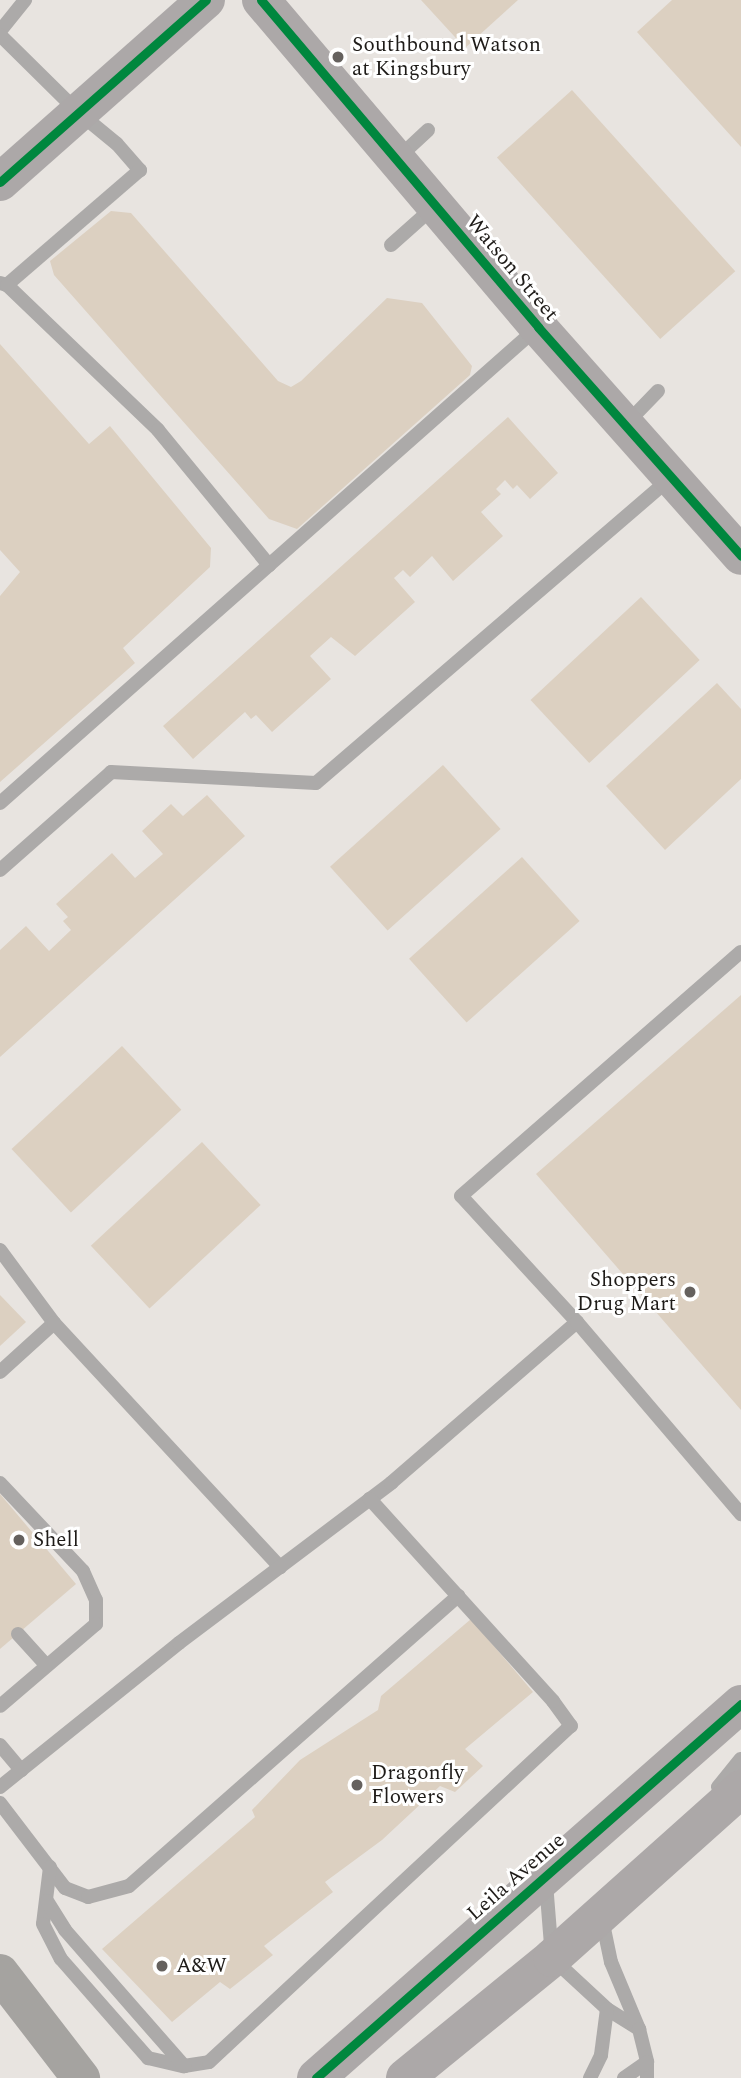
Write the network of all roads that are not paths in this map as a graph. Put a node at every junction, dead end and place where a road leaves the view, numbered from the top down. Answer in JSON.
{"nodes":[{"id":1,"x":25,"y":0,"type":"edge"},
{"id":2,"x":206,"y":0,"type":"edge"},
{"id":3,"x":261,"y":0,"type":"edge"},
{"id":4,"x":0,"y":33,"type":"edge"},
{"id":5,"x":78,"y":112,"type":"junction"},
{"id":6,"x":428,"y":130,"type":"dead end"},
{"id":7,"x":397,"y":160,"type":"junction"},
{"id":8,"x":0,"y":183,"type":"edge"},
{"id":9,"x":435,"y":205,"type":"junction"},
{"id":10,"x":391,"y":245,"type":"dead end"},
{"id":11,"x":3,"y":284,"type":"edge"},
{"id":12,"x":538,"y":327,"type":"junction"},
{"id":13,"x":658,"y":391,"type":"dead end"},
{"id":14,"x":625,"y":425,"type":"junction"},
{"id":15,"x":672,"y":477,"type":"junction"},
{"id":16,"x":741,"y":556,"type":"edge"},
{"id":17,"x":269,"y":565,"type":"junction"},
{"id":18,"x":0,"y":803,"type":"edge"},
{"id":19,"x":0,"y":870,"type":"edge"},
{"id":20,"x":741,"y":952,"type":"edge"},
{"id":21,"x":0,"y":1250,"type":"edge"},
{"id":22,"x":577,"y":1322,"type":"junction"},
{"id":23,"x":54,"y":1323,"type":"junction"},
{"id":24,"x":0,"y":1372,"type":"edge"},
{"id":25,"x":0,"y":1483,"type":"edge"},
{"id":26,"x":370,"y":1499,"type":"junction"},
{"id":27,"x":741,"y":1514,"type":"edge"},
{"id":28,"x":280,"y":1567,"type":"junction"},
{"id":29,"x":458,"y":1595,"type":"junction"},
{"id":30,"x":18,"y":1634,"type":"dead end"},
{"id":31,"x":46,"y":1665,"type":"junction"},
{"id":32,"x":741,"y":1704,"type":"edge"},
{"id":33,"x":0,"y":1706,"type":"edge"},
{"id":34,"x":0,"y":1745,"type":"edge"},
{"id":35,"x":741,"y":1759,"type":"edge"},
{"id":36,"x":22,"y":1770,"type":"junction"},
{"id":37,"x":0,"y":1787,"type":"edge"},
{"id":38,"x":741,"y":1789,"type":"edge"},
{"id":39,"x":0,"y":1802,"type":"edge"},
{"id":40,"x":50,"y":1867,"type":"junction"},
{"id":41,"x":654,"y":1867,"type":"junction"},
{"id":42,"x":546,"y":1874,"type":"junction"},
{"id":43,"x":47,"y":1901,"type":"junction"},
{"id":44,"x":601,"y":1915,"type":"junction"},
{"id":45,"x":552,"y":1958,"type":"junction"},
{"id":46,"x":0,"y":1973,"type":"edge"},
{"id":47,"x":607,"y":2010,"type":"junction"},
{"id":48,"x":639,"y":2029,"type":"junction"},
{"id":49,"x":647,"y":2062,"type":"junction"},
{"id":50,"x":184,"y":2066,"type":"junction"},
{"id":51,"x":80,"y":2072,"type":"edge"},
{"id":52,"x":316,"y":2078,"type":"edge"},
{"id":53,"x":405,"y":2078,"type":"edge"},
{"id":54,"x":590,"y":2078,"type":"edge"},
{"id":55,"x":624,"y":2078,"type":"edge"},
{"id":56,"x":647,"y":2078,"type":"edge"}],
"edges":[{"from":1,"to":4,"type":"lane"},
{"from":2,"to":5,"type":"street"},
{"from":3,"to":7,"type":"street","name":"Watson Street"},
{"from":4,"to":5,"type":"lane"},
{"from":5,"to":8,"type":"street"},
{"from":5,"to":11,"type":"lane"},
{"from":6,"to":7,"type":"lane"},
{"from":7,"to":9,"type":"street","name":"Watson Street"},
{"from":9,"to":10,"type":"lane"},
{"from":9,"to":12,"type":"street","name":"Watson Street"},
{"from":11,"to":17,"type":"lane"},
{"from":12,"to":14,"type":"street","name":"Watson Street"},
{"from":12,"to":17,"type":"lane"},
{"from":13,"to":14,"type":"lane"},
{"from":14,"to":15,"type":"street","name":"Watson Street"},
{"from":15,"to":16,"type":"street","name":"Watson Street"},
{"from":15,"to":19,"type":"lane"},
{"from":17,"to":18,"type":"lane"},
{"from":20,"to":22,"type":"lane"},
{"from":21,"to":23,"type":"lane"},
{"from":22,"to":26,"type":"lane"},
{"from":22,"to":27,"type":"lane"},
{"from":23,"to":24,"type":"lane"},
{"from":23,"to":28,"type":"lane"},
{"from":25,"to":31,"type":"lane"},
{"from":26,"to":28,"type":"lane"},
{"from":26,"to":29,"type":"lane"},
{"from":28,"to":36,"type":"lane"},
{"from":29,"to":40,"type":"lane"},
{"from":29,"to":50,"type":"lane"},
{"from":30,"to":31,"type":"lane"},
{"from":31,"to":33,"type":"lane"},
{"from":32,"to":42,"type":"street","name":"Leila Avenue"},
{"from":34,"to":36,"type":"lane"},
{"from":35,"to":41,"type":"lane"},
{"from":36,"to":37,"type":"lane"},
{"from":38,"to":41,"type":"street"},
{"from":39,"to":40,"type":"lane"},
{"from":40,"to":43,"type":"lane"},
{"from":41,"to":44,"type":"street"},
{"from":42,"to":45,"type":"lane"},
{"from":42,"to":52,"type":"street","name":"Leila Avenue"},
{"from":43,"to":50,"type":"lane"},
{"from":43,"to":50,"type":"lane"},
{"from":44,"to":45,"type":"street"},
{"from":44,"to":48,"type":"lane"},
{"from":45,"to":47,"type":"lane"},
{"from":45,"to":53,"type":"street"},
{"from":46,"to":51,"type":"main road"},
{"from":47,"to":48,"type":"lane"},
{"from":47,"to":54,"type":"lane"},
{"from":48,"to":49,"type":"lane"},
{"from":49,"to":55,"type":"lane"},
{"from":49,"to":56,"type":"lane"}]}
